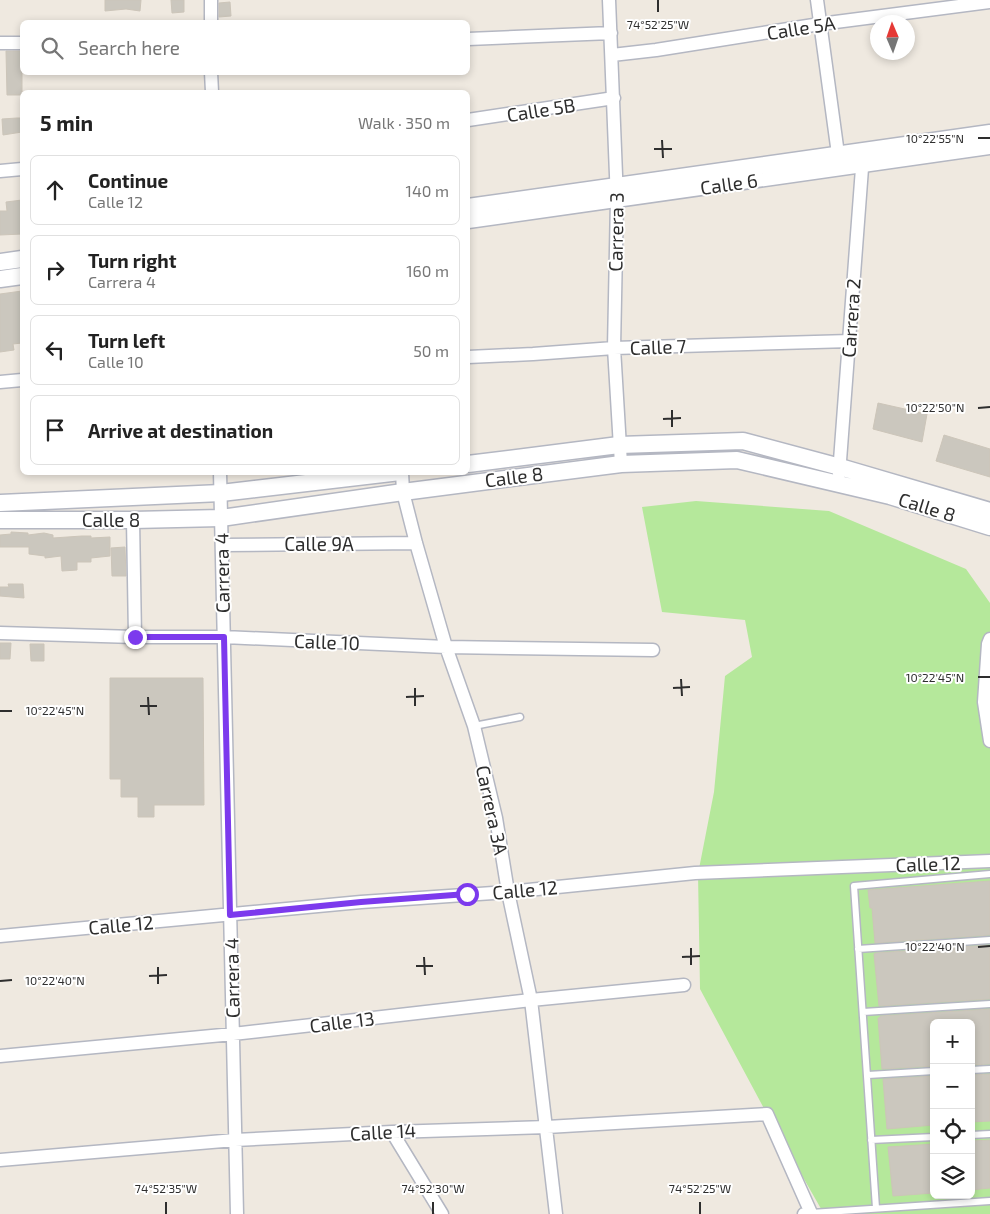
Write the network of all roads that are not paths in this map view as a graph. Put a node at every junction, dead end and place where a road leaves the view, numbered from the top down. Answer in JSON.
{"nodes":[{"id":1,"x":211,"y":0,"type":"edge"},
{"id":2,"x":609,"y":0,"type":"edge"},
{"id":3,"x":817,"y":0,"type":"edge"},
{"id":4,"x":990,"y":2,"type":"edge"},
{"id":5,"x":211,"y":20,"type":"edge"},
{"id":6,"x":820,"y":24,"type":"junction"},
{"id":7,"x":610,"y":33,"type":"junction"},
{"id":8,"x":470,"y":40,"type":"edge"},
{"id":9,"x":0,"y":43,"type":"edge"},
{"id":10,"x":20,"y":43,"type":"edge"},
{"id":11,"x":612,"y":55,"type":"junction"},
{"id":12,"x":211,"y":75,"type":"edge"},
{"id":13,"x":212,"y":90,"type":"edge"},
{"id":14,"x":614,"y":98,"type":"junction"},
{"id":15,"x":470,"y":120,"type":"edge"},
{"id":16,"x":990,"y":133,"type":"edge"},
{"id":17,"x":990,"y":146,"type":"edge"},
{"id":18,"x":838,"y":154,"type":"junction"},
{"id":19,"x":863,"y":158,"type":"junction"},
{"id":20,"x":20,"y":169,"type":"edge"},
{"id":21,"x":0,"y":171,"type":"edge"},
{"id":22,"x":617,"y":192,"type":"junction"},
{"id":23,"x":470,"y":206,"type":"edge"},
{"id":24,"x":470,"y":220,"type":"edge"},
{"id":25,"x":20,"y":259,"type":"edge"},
{"id":26,"x":0,"y":262,"type":"edge"},
{"id":27,"x":20,"y":276,"type":"edge"},
{"id":28,"x":0,"y":278,"type":"edge"},
{"id":29,"x":850,"y":341,"type":"junction"},
{"id":30,"x":614,"y":348,"type":"junction"},
{"id":31,"x":470,"y":357,"type":"edge"},
{"id":32,"x":20,"y":380,"type":"edge"},
{"id":33,"x":0,"y":382,"type":"edge"},
{"id":34,"x":619,"y":445,"type":"junction"},
{"id":35,"x":470,"y":464,"type":"edge"},
{"id":36,"x":621,"y":464,"type":"junction"},
{"id":37,"x":840,"y":467,"type":"junction"},
{"id":38,"x":220,"y":475,"type":"edge"},
{"id":39,"x":375,"y":475,"type":"edge"},
{"id":40,"x":401,"y":475,"type":"edge"},
{"id":41,"x":838,"y":484,"type":"junction"},
{"id":42,"x":403,"y":492,"type":"junction"},
{"id":43,"x":221,"y":493,"type":"junction"},
{"id":44,"x":0,"y":503,"type":"edge"},
{"id":45,"x":990,"y":511,"type":"edge"},
{"id":46,"x":221,"y":518,"type":"junction"},
{"id":47,"x":0,"y":520,"type":"edge"},
{"id":48,"x":133,"y":520,"type":"junction"},
{"id":49,"x":990,"y":528,"type":"edge"},
{"id":50,"x":416,"y":543,"type":"junction"},
{"id":51,"x":222,"y":544,"type":"junction"},
{"id":52,"x":0,"y":633,"type":"edge"},
{"id":53,"x":135,"y":637,"type":"junction"},
{"id":54,"x":224,"y":637,"type":"junction"},
{"id":55,"x":990,"y":639,"type":"edge"},
{"id":56,"x":446,"y":647,"type":"junction"},
{"id":57,"x":653,"y":650,"type":"dead end"},
{"id":58,"x":520,"y":717,"type":"dead end"},
{"id":59,"x":474,"y":726,"type":"junction"},
{"id":60,"x":990,"y":741,"type":"edge"},
{"id":61,"x":990,"y":861,"type":"edge"},
{"id":62,"x":990,"y":874,"type":"edge"},
{"id":63,"x":508,"y":892,"type":"junction"},
{"id":64,"x":230,"y":915,"type":"junction"},
{"id":65,"x":0,"y":936,"type":"edge"},
{"id":66,"x":990,"y":940,"type":"edge"},
{"id":67,"x":858,"y":949,"type":"junction"},
{"id":68,"x":684,"y":985,"type":"dead end"},
{"id":69,"x":531,"y":1000,"type":"junction"},
{"id":70,"x":990,"y":1004,"type":"edge"},
{"id":71,"x":863,"y":1012,"type":"junction"},
{"id":72,"x":233,"y":1034,"type":"junction"},
{"id":73,"x":0,"y":1056,"type":"edge"},
{"id":74,"x":990,"y":1069,"type":"edge"},
{"id":75,"x":975,"y":1070,"type":"edge"},
{"id":76,"x":930,"y":1071,"type":"edge"},
{"id":77,"x":868,"y":1075,"type":"junction"},
{"id":78,"x":547,"y":1127,"type":"junction"},
{"id":79,"x":392,"y":1132,"type":"junction"},
{"id":80,"x":990,"y":1134,"type":"edge"},
{"id":81,"x":975,"y":1135,"type":"edge"},
{"id":82,"x":930,"y":1137,"type":"edge"},
{"id":83,"x":235,"y":1140,"type":"junction"},
{"id":84,"x":871,"y":1140,"type":"junction"},
{"id":85,"x":0,"y":1160,"type":"edge"},
{"id":86,"x":990,"y":1201,"type":"edge"},
{"id":87,"x":876,"y":1208,"type":"junction"},
{"id":88,"x":811,"y":1213,"type":"edge"},
{"id":89,"x":237,"y":1214,"type":"edge"},
{"id":90,"x":442,"y":1214,"type":"edge"},
{"id":91,"x":556,"y":1214,"type":"edge"},
{"id":92,"x":804,"y":1214,"type":"edge"}],
"edges":[{"from":1,"to":5,"type":"street"},
{"from":2,"to":7,"type":"street","name":"Carrera 3"},
{"from":3,"to":6,"type":"street"},
{"from":4,"to":6,"type":"street","name":"Calle 5A"},
{"from":6,"to":11,"type":"street","name":"Calle 5A"},
{"from":6,"to":18,"type":"street"},
{"from":7,"to":8,"type":"street"},
{"from":7,"to":11,"type":"street","name":"Carrera 3"},
{"from":9,"to":10,"type":"street"},
{"from":11,"to":14,"type":"street","name":"Carrera 3"},
{"from":12,"to":13,"type":"street"},
{"from":14,"to":15,"type":"street","name":"Calle 5B"},
{"from":14,"to":22,"type":"street","name":"Carrera 3"},
{"from":16,"to":19,"type":"street","name":"Calle 6"},
{"from":17,"to":19,"type":"street","name":"Calle 6"},
{"from":18,"to":19,"type":"street","name":"Calle 6"},
{"from":18,"to":22,"type":"street","name":"Calle 6"},
{"from":19,"to":22,"type":"street","name":"Calle 6"},
{"from":19,"to":29,"type":"street","name":"Carrera 2"},
{"from":20,"to":21,"type":"street"},
{"from":22,"to":23,"type":"street","name":"Calle 6"},
{"from":22,"to":24,"type":"street","name":"Calle 6"},
{"from":22,"to":30,"type":"street","name":"Carrera 3"},
{"from":25,"to":26,"type":"street"},
{"from":27,"to":28,"type":"street"},
{"from":29,"to":30,"type":"street","name":"Calle 7"},
{"from":29,"to":37,"type":"street","name":"Carrera 2"},
{"from":30,"to":31,"type":"street","name":"Calle 7"},
{"from":30,"to":34,"type":"street","name":"Carrera 3"},
{"from":32,"to":33,"type":"street"},
{"from":34,"to":35,"type":"street","name":"Calle 8"},
{"from":34,"to":36,"type":"street","name":"Carrera 3"},
{"from":34,"to":37,"type":"street","name":"Calle 8"},
{"from":36,"to":41,"type":"street","name":"Calle 8"},
{"from":36,"to":42,"type":"street","name":"Calle 8"},
{"from":37,"to":41,"type":"street","name":"Carrera 2"},
{"from":37,"to":45,"type":"street","name":"Calle 8"},
{"from":38,"to":43,"type":"street","name":"Carrera 4"},
{"from":39,"to":43,"type":"street","name":"Calle 8"},
{"from":40,"to":42,"type":"street","name":"Carrera 3A"},
{"from":41,"to":49,"type":"street","name":"Calle 8"},
{"from":42,"to":46,"type":"street","name":"Calle 8"},
{"from":42,"to":50,"type":"street","name":"Carrera 3A"},
{"from":43,"to":44,"type":"street","name":"Calle 8"},
{"from":43,"to":46,"type":"street","name":"Carrera 4"},
{"from":46,"to":48,"type":"street","name":"Calle 8"},
{"from":46,"to":51,"type":"street","name":"Carrera 4"},
{"from":47,"to":48,"type":"street","name":"Calle 8"},
{"from":48,"to":53,"type":"street"},
{"from":50,"to":51,"type":"street","name":"Calle 9A"},
{"from":50,"to":56,"type":"street","name":"Carrera 3A"},
{"from":51,"to":54,"type":"street","name":"Carrera 4"},
{"from":52,"to":53,"type":"street","name":"Calle 10"},
{"from":53,"to":54,"type":"street","name":"Calle 10"},
{"from":54,"to":56,"type":"street","name":"Calle 10"},
{"from":54,"to":64,"type":"street","name":"Carrera 4"},
{"from":55,"to":60,"type":"street"},
{"from":56,"to":57,"type":"street","name":"Calle 10"},
{"from":56,"to":59,"type":"street","name":"Carrera 3A"},
{"from":58,"to":59,"type":"lane"},
{"from":59,"to":63,"type":"street","name":"Carrera 3A"},
{"from":61,"to":63,"type":"street","name":"Calle 12"},
{"from":62,"to":67,"type":"lane"},
{"from":63,"to":64,"type":"street","name":"Calle 12"},
{"from":63,"to":69,"type":"street","name":"Carrera 3A"},
{"from":64,"to":65,"type":"street","name":"Calle 12"},
{"from":64,"to":72,"type":"street","name":"Carrera 4"},
{"from":66,"to":67,"type":"lane"},
{"from":67,"to":71,"type":"lane"},
{"from":68,"to":69,"type":"street","name":"Calle 13"},
{"from":69,"to":72,"type":"street","name":"Calle 13"},
{"from":69,"to":78,"type":"street","name":"Carrera 3A"},
{"from":70,"to":71,"type":"lane"},
{"from":71,"to":77,"type":"lane"},
{"from":72,"to":73,"type":"street","name":"Calle 13"},
{"from":72,"to":83,"type":"street","name":"Carrera 4"},
{"from":74,"to":75,"type":"lane"},
{"from":76,"to":77,"type":"lane"},
{"from":77,"to":84,"type":"lane"},
{"from":78,"to":79,"type":"street","name":"Calle 14"},
{"from":78,"to":88,"type":"street","name":"Calle 14"},
{"from":78,"to":91,"type":"street","name":"Carrera 3A"},
{"from":79,"to":83,"type":"street","name":"Calle 14"},
{"from":79,"to":90,"type":"street"},
{"from":80,"to":81,"type":"lane"},
{"from":82,"to":84,"type":"lane"},
{"from":83,"to":85,"type":"street","name":"Calle 14"},
{"from":83,"to":89,"type":"street","name":"Carrera 4"},
{"from":84,"to":87,"type":"lane"},
{"from":86,"to":87,"type":"lane"},
{"from":87,"to":88,"type":"lane"},
{"from":88,"to":92,"type":"street"}]}
